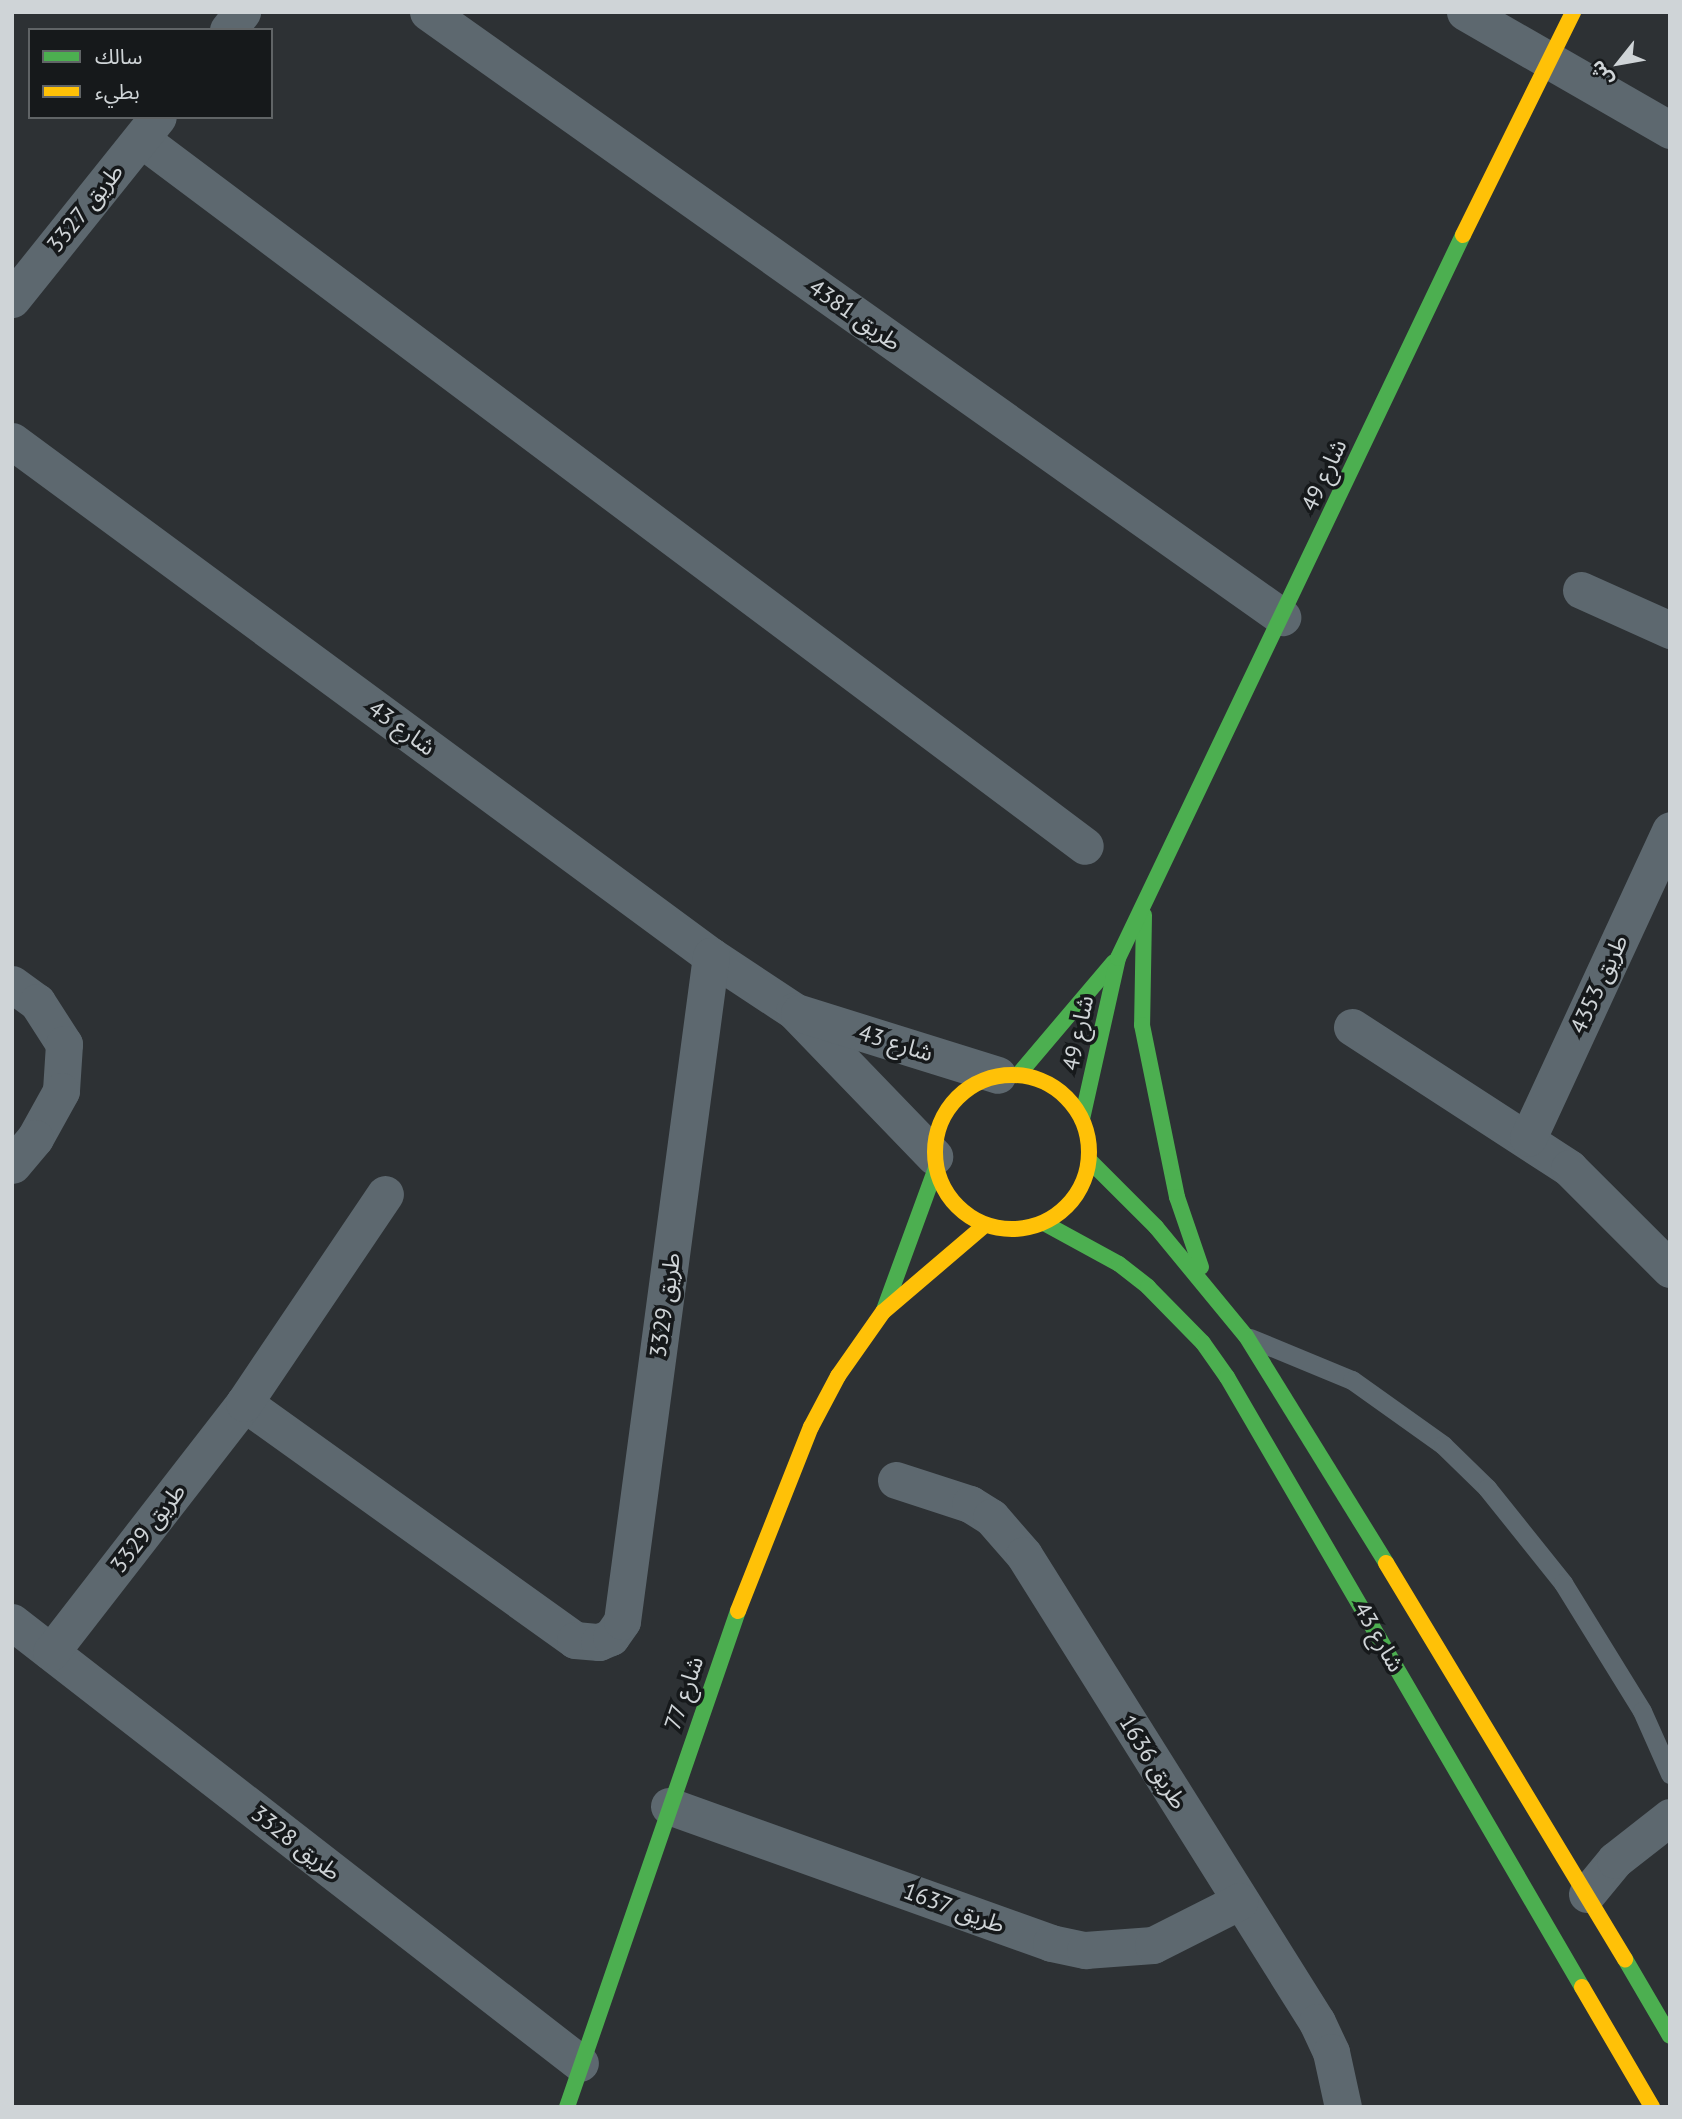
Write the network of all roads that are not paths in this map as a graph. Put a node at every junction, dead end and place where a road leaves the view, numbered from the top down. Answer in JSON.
{"nodes":[{"id":1,"x":242,"y":12,"type":"edge"},
{"id":2,"x":428,"y":12,"type":"edge"},
{"id":3,"x":1465,"y":12,"type":"edge"},
{"id":4,"x":1573,"y":12,"type":"edge"},
{"id":5,"x":230,"y":28,"type":"edge"},
{"id":6,"x":1545,"y":62,"type":"junction"},
{"id":7,"x":150,"y":128,"type":"edge"},
{"id":8,"x":1670,"y":130,"type":"edge"},
{"id":9,"x":12,"y":299,"type":"edge"},
{"id":10,"x":12,"y":441,"type":"edge"},
{"id":11,"x":1581,"y":590,"type":"dead end"},
{"id":12,"x":1282,"y":617,"type":"junction"},
{"id":13,"x":1670,"y":630,"type":"edge"},
{"id":14,"x":1670,"y":830,"type":"edge"},
{"id":15,"x":1085,"y":846,"type":"dead end"},
{"id":16,"x":1144,"y":902,"type":"junction"},
{"id":17,"x":711,"y":956,"type":"junction"},
{"id":18,"x":1118,"y":958,"type":"junction"},
{"id":19,"x":12,"y":984,"type":"edge"},
{"id":20,"x":794,"y":1011,"type":"junction"},
{"id":21,"x":1352,"y":1027,"type":"dead end"},
{"id":22,"x":1008,"y":1075,"type":"junction"},
{"id":23,"x":1082,"y":1119,"type":"junction"},
{"id":24,"x":1528,"y":1138,"type":"junction"},
{"id":25,"x":1089,"y":1160,"type":"junction"},
{"id":26,"x":935,"y":1162,"type":"junction"},
{"id":27,"x":12,"y":1165,"type":"edge"},
{"id":28,"x":385,"y":1194,"type":"dead end"},
{"id":29,"x":1044,"y":1223,"type":"junction"},
{"id":30,"x":985,"y":1225,"type":"junction"},
{"id":31,"x":1670,"y":1269,"type":"edge"},
{"id":32,"x":1208,"y":1286,"type":"junction"},
{"id":33,"x":883,"y":1312,"type":"junction"},
{"id":34,"x":1247,"y":1336,"type":"junction"},
{"id":35,"x":244,"y":1403,"type":"junction"},
{"id":36,"x":896,"y":1480,"type":"dead end"},
{"id":37,"x":12,"y":1622,"type":"edge"},
{"id":38,"x":51,"y":1652,"type":"junction"},
{"id":39,"x":1670,"y":1774,"type":"edge"},
{"id":40,"x":669,"y":1806,"type":"junction"},
{"id":41,"x":1670,"y":1817,"type":"edge"},
{"id":42,"x":1587,"y":1894,"type":"junction"},
{"id":43,"x":1240,"y":1901,"type":"junction"},
{"id":44,"x":1670,"y":2036,"type":"edge"},
{"id":45,"x":580,"y":2063,"type":"junction"},
{"id":46,"x":567,"y":2107,"type":"edge"},
{"id":47,"x":1343,"y":2107,"type":"edge"},
{"id":48,"x":1652,"y":2107,"type":"edge"}],
"edges":[{"from":1,"to":5,"type":"street"},
{"from":2,"to":12,"type":"street","name":"طريق 4381"},
{"from":3,"to":6,"type":"street"},
{"from":4,"to":6,"type":"street","name":"شارع 49"},
{"from":6,"to":8,"type":"street"},
{"from":6,"to":12,"type":"street","name":"شارع 49"},
{"from":7,"to":9,"type":"street","name":"طريق 3327"},
{"from":7,"to":15,"type":"street"},
{"from":10,"to":17,"type":"street","name":"شارع 43"},
{"from":11,"to":13,"type":"street"},
{"from":12,"to":16,"type":"street","name":"شارع 49"},
{"from":14,"to":24,"type":"street","name":"طريق 4353"},
{"from":16,"to":18,"type":"street","name":"شارع 49"},
{"from":16,"to":32,"type":"street"},
{"from":17,"to":20,"type":"street","name":"شارع 43"},
{"from":17,"to":35,"type":"street","name":"طريق 3329"},
{"from":18,"to":22,"type":"street","name":"شارع 49"},
{"from":18,"to":23,"type":"street","name":"شارع 49"},
{"from":19,"to":27,"type":"street"},
{"from":20,"to":22,"type":"street","name":"شارع 43"},
{"from":20,"to":26,"type":"street","name":"شارع 43"},
{"from":21,"to":24,"type":"street"},
{"from":22,"to":23,"type":"street"},
{"from":22,"to":26,"type":"street"},
{"from":23,"to":25,"type":"street"},
{"from":24,"to":31,"type":"street"},
{"from":25,"to":29,"type":"street"},
{"from":25,"to":32,"type":"street","name":"شارع 43"},
{"from":26,"to":30,"type":"street"},
{"from":26,"to":33,"type":"street","name":"شارع 77"},
{"from":28,"to":35,"type":"street","name":"طريق 3329"},
{"from":29,"to":30,"type":"street"},
{"from":29,"to":48,"type":"street","name":"شارع 43"},
{"from":30,"to":33,"type":"street","name":"شارع 77"},
{"from":32,"to":34,"type":"street","name":"شارع 43"},
{"from":33,"to":40,"type":"street","name":"شارع 77"},
{"from":34,"to":39,"type":"lane"},
{"from":34,"to":42,"type":"street","name":"شارع 43"},
{"from":35,"to":38,"type":"street","name":"طريق 3329"},
{"from":36,"to":43,"type":"street","name":"طريق 1636"},
{"from":37,"to":38,"type":"street","name":"طريق 3328"},
{"from":38,"to":45,"type":"street","name":"طريق 3328"},
{"from":40,"to":43,"type":"street","name":"طريق 1637"},
{"from":40,"to":45,"type":"street","name":"شارع 77"},
{"from":41,"to":42,"type":"street"},
{"from":42,"to":44,"type":"street","name":"شارع 43"},
{"from":43,"to":47,"type":"street","name":"طريق 1636"},
{"from":45,"to":46,"type":"street","name":"شارع 77"}]}
